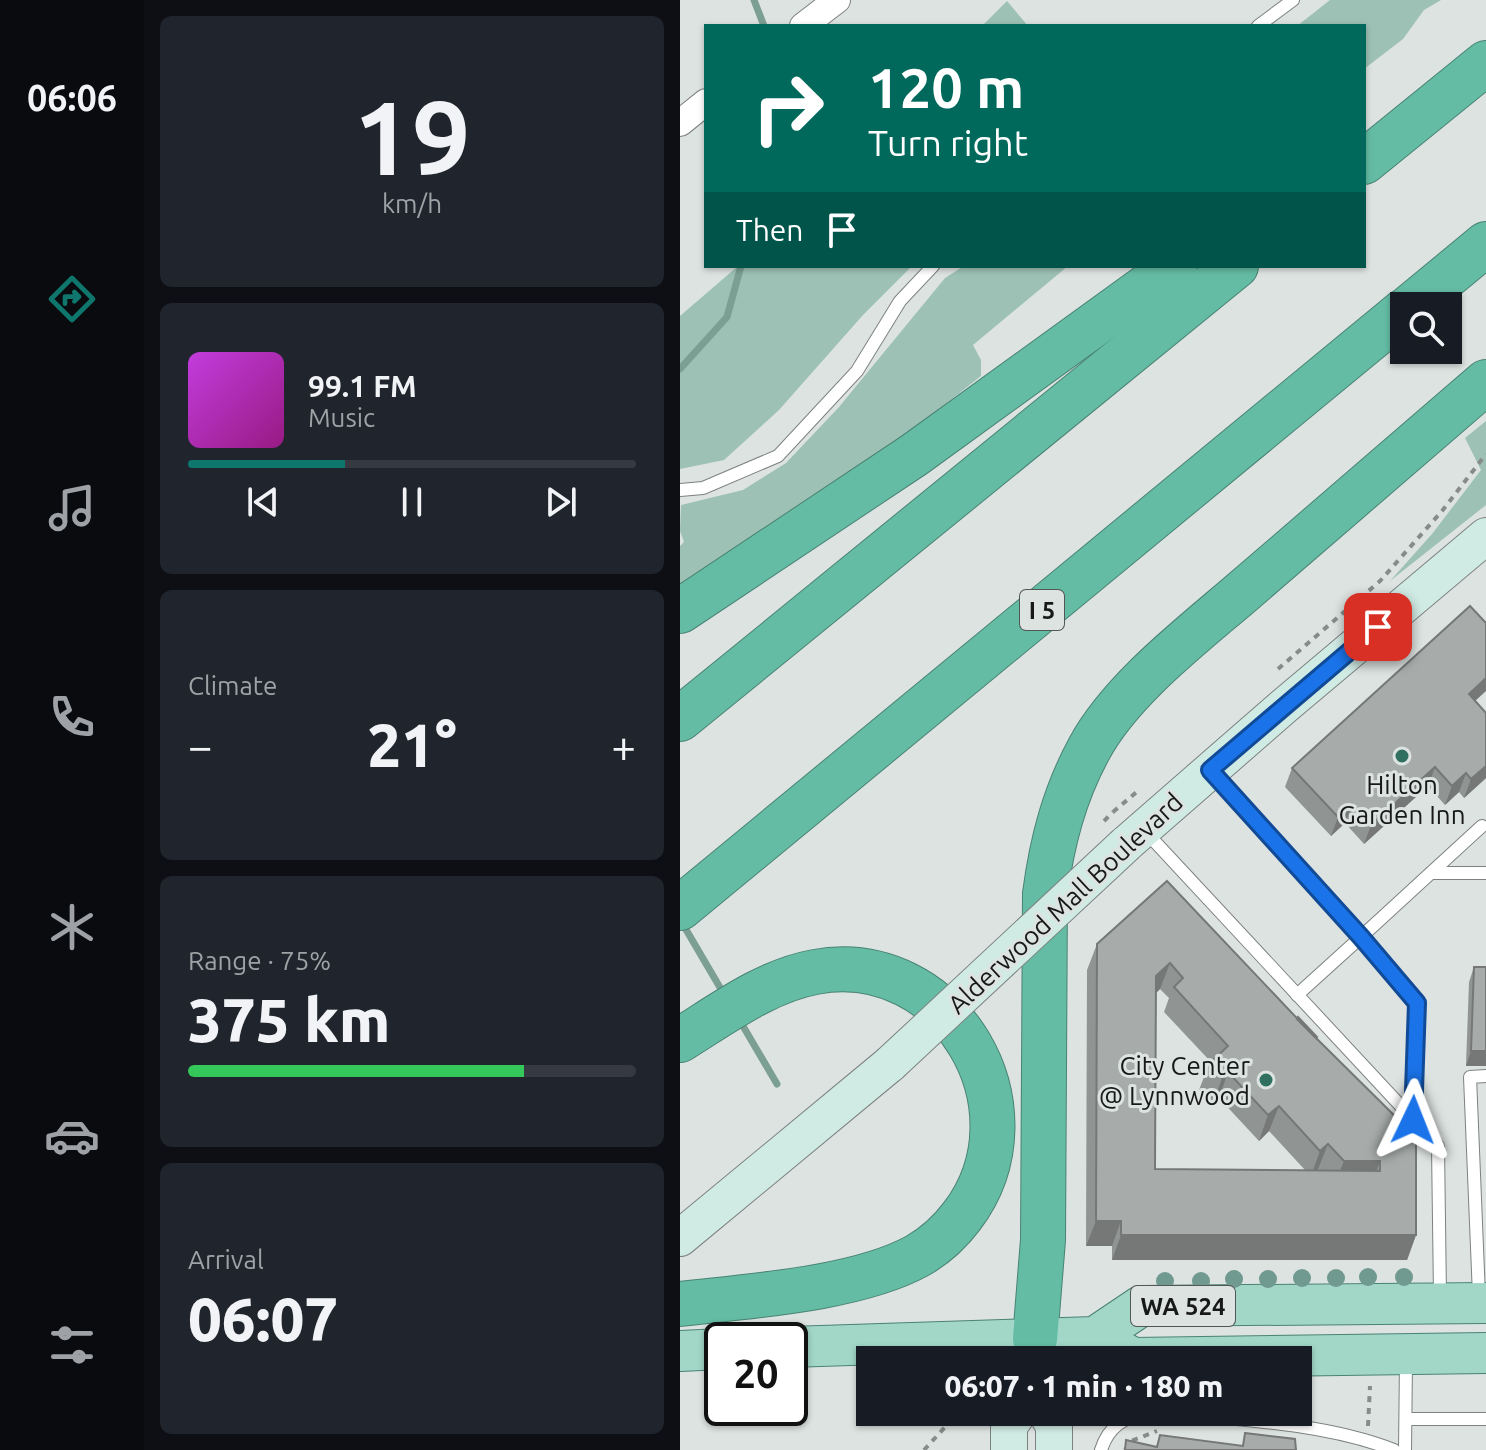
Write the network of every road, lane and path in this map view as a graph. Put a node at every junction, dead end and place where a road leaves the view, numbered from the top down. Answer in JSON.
{"nodes":[{"id":1,"x":837,"y":0,"type":"edge"},
{"id":2,"x":1293,"y":0,"type":"edge"},
{"id":3,"x":806,"y":24,"type":"edge"},
{"id":4,"x":1261,"y":24,"type":"edge"},
{"id":5,"x":1486,"y":53,"type":"edge"},
{"id":6,"x":1486,"y":63,"type":"edge"},
{"id":7,"x":704,"y":104,"type":"edge"},
{"id":8,"x":680,"y":123,"type":"edge"},
{"id":9,"x":1366,"y":133,"type":"edge"},
{"id":10,"x":1366,"y":160,"type":"edge"},
{"id":11,"x":1486,"y":244,"type":"edge"},
{"id":12,"x":931,"y":268,"type":"edge"},
{"id":13,"x":1172,"y":268,"type":"edge"},
{"id":14,"x":1234,"y":268,"type":"edge"},
{"id":15,"x":1428,"y":292,"type":"edge"},
{"id":16,"x":1390,"y":323,"type":"edge"},
{"id":17,"x":1486,"y":382,"type":"edge"},
{"id":18,"x":1486,"y":454,"type":"edge"},
{"id":19,"x":680,"y":490,"type":"edge"},
{"id":20,"x":1486,"y":536,"type":"edge"},
{"id":21,"x":680,"y":611,"type":"edge"},
{"id":22,"x":1276,"y":671,"type":"dead end"},
{"id":23,"x":680,"y":719,"type":"edge"},
{"id":24,"x":1210,"y":770,"type":"junction"},
{"id":25,"x":1148,"y":782,"type":"dead end"},
{"id":26,"x":1482,"y":826,"type":"dead end"},
{"id":27,"x":1127,"y":829,"type":"junction"},
{"id":28,"x":1431,"y":873,"type":"junction"},
{"id":29,"x":1486,"y":873,"type":"edge"},
{"id":30,"x":680,"y":908,"type":"edge"},
{"id":31,"x":1361,"y":937,"type":"junction"},
{"id":32,"x":1297,"y":995,"type":"junction"},
{"id":33,"x":680,"y":1040,"type":"edge"},
{"id":34,"x":1486,"y":1076,"type":"edge"},
{"id":35,"x":1413,"y":1120,"type":"junction"},
{"id":36,"x":681,"y":1237,"type":"edge"},
{"id":37,"x":1468,"y":1303,"type":"edge"},
{"id":38,"x":680,"y":1304,"type":"edge"},
{"id":39,"x":1095,"y":1337,"type":"junction"},
{"id":40,"x":1035,"y":1346,"type":"edge"},
{"id":41,"x":1053,"y":1346,"type":"edge"},
{"id":42,"x":808,"y":1347,"type":"edge"},
{"id":43,"x":856,"y":1348,"type":"edge"},
{"id":44,"x":704,"y":1350,"type":"edge"},
{"id":45,"x":680,"y":1351,"type":"edge"},
{"id":46,"x":1486,"y":1353,"type":"edge"},
{"id":47,"x":1406,"y":1354,"type":"junction"},
{"id":48,"x":1370,"y":1386,"type":"dead end"},
{"id":49,"x":1406,"y":1419,"type":"junction"},
{"id":50,"x":1486,"y":1419,"type":"edge"},
{"id":51,"x":946,"y":1426,"type":"edge"},
{"id":52,"x":1009,"y":1426,"type":"edge"},
{"id":53,"x":1054,"y":1426,"type":"edge"},
{"id":54,"x":1115,"y":1426,"type":"edge"},
{"id":55,"x":1278,"y":1426,"type":"edge"},
{"id":56,"x":1364,"y":1439,"type":"junction"},
{"id":57,"x":924,"y":1450,"type":"edge"},
{"id":58,"x":1009,"y":1450,"type":"edge"},
{"id":59,"x":1054,"y":1450,"type":"edge"},
{"id":60,"x":1101,"y":1450,"type":"edge"},
{"id":61,"x":1394,"y":1450,"type":"edge"},
{"id":62,"x":1405,"y":1450,"type":"edge"}],
"edges":[{"from":1,"to":3,"type":"street"},
{"from":2,"to":4,"type":"lane"},
{"from":5,"to":9,"type":"highway"},
{"from":6,"to":10,"type":"highway"},
{"from":7,"to":8,"type":"street"},
{"from":11,"to":15,"type":"highway"},
{"from":12,"to":19,"type":"lane"},
{"from":13,"to":21,"type":"highway"},
{"from":14,"to":23,"type":"highway"},
{"from":16,"to":30,"type":"highway","number":"I 5"},
{"from":17,"to":40,"type":"highway"},
{"from":18,"to":22,"type":"path"},
{"from":20,"to":24,"type":"main road","name":"Alderwood Mall Boulevard"},
{"from":24,"to":27,"type":"main road","name":"Alderwood Mall Boulevard"},
{"from":24,"to":31,"type":"lane"},
{"from":25,"to":27,"type":"path"},
{"from":26,"to":28,"type":"lane"},
{"from":27,"to":32,"type":"lane"},
{"from":27,"to":36,"type":"main road","name":"Alderwood Mall Boulevard","bridge":true},
{"from":28,"to":29,"type":"lane"},
{"from":28,"to":31,"type":"lane"},
{"from":31,"to":32,"type":"lane"},
{"from":31,"to":35,"type":"lane"},
{"from":32,"to":35,"type":"lane"},
{"from":33,"to":38,"type":"highway"},
{"from":34,"to":37,"type":"lane"},
{"from":35,"to":37,"type":"lane"},
{"from":37,"to":39,"type":"main road","number":"WA 524"},
{"from":39,"to":41,"type":"main road","number":"WA 524"},
{"from":39,"to":47,"type":"main road","number":"WA 524"},
{"from":42,"to":43,"type":"main road","number":"WA 524"},
{"from":44,"to":45,"type":"main road"},
{"from":46,"to":47,"type":"main road","number":"WA 524"},
{"from":47,"to":49,"type":"lane"},
{"from":48,"to":56,"type":"path"},
{"from":49,"to":50,"type":"lane"},
{"from":49,"to":62,"type":"lane"},
{"from":51,"to":57,"type":"path"},
{"from":52,"to":58,"type":"main road"},
{"from":53,"to":59,"type":"main road"},
{"from":54,"to":60,"type":"lane"},
{"from":55,"to":56,"type":"lane"},
{"from":56,"to":61,"type":"lane"}]}
